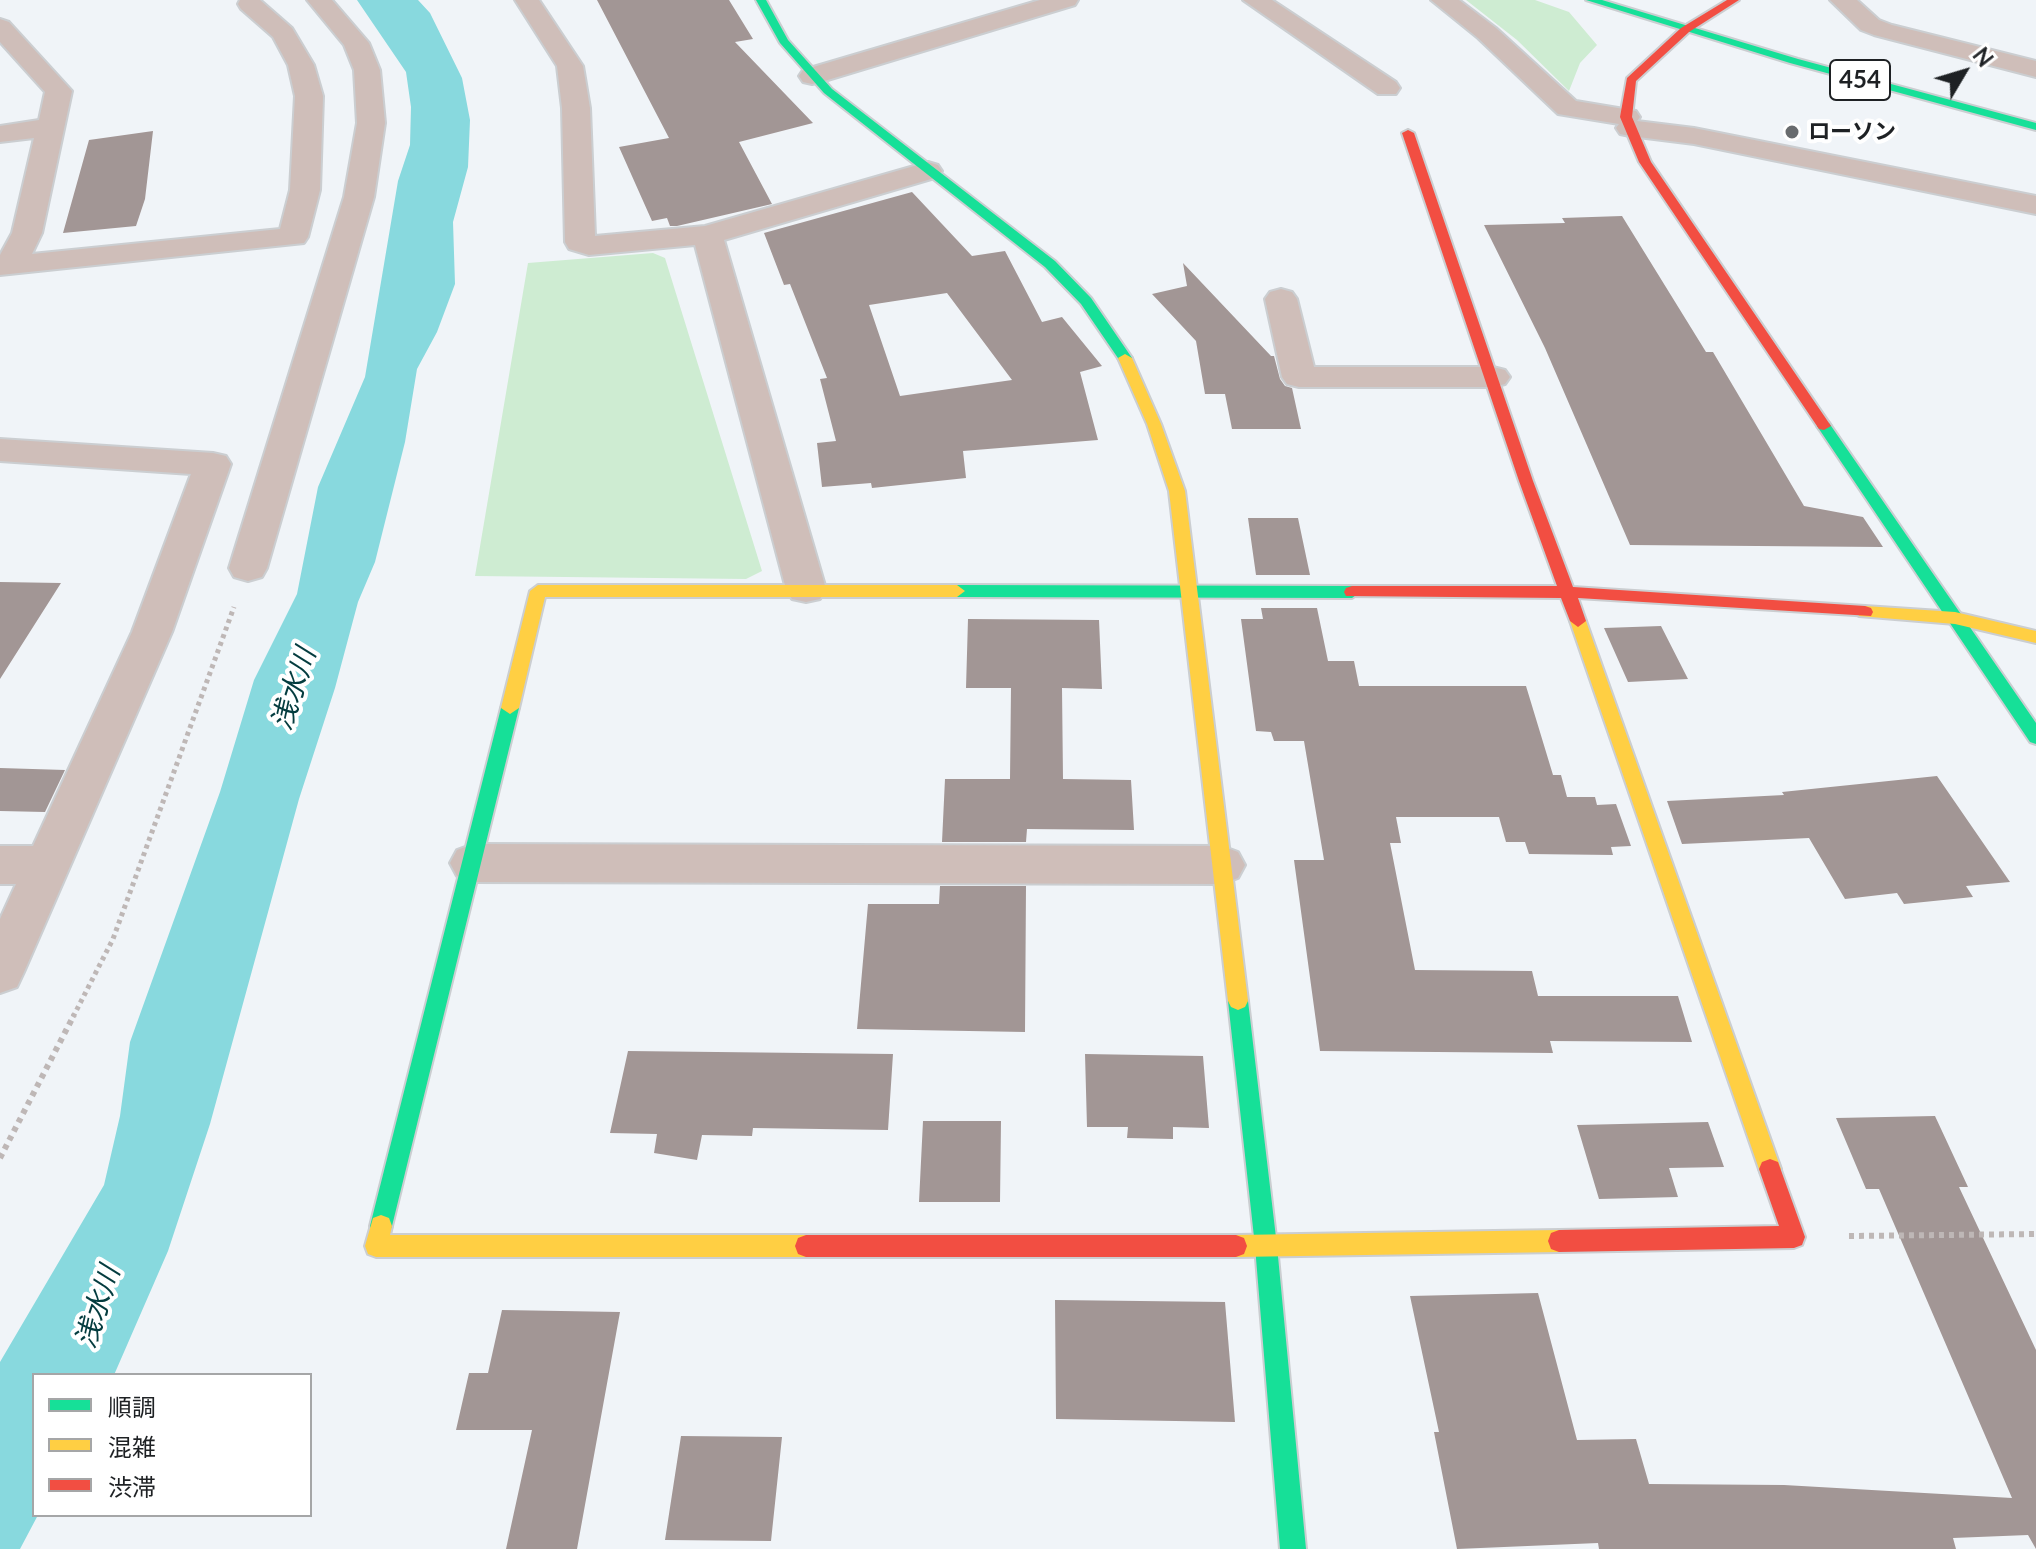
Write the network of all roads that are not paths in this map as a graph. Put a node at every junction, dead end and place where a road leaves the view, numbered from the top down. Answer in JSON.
{"nodes":[{"id":1,"x":319,"y":0,"type":"edge"},
{"id":2,"x":527,"y":0,"type":"edge"},
{"id":3,"x":761,"y":0,"type":"edge"},
{"id":4,"x":1066,"y":0,"type":"edge"},
{"id":5,"x":1255,"y":0,"type":"edge"},
{"id":6,"x":1443,"y":0,"type":"edge"},
{"id":7,"x":1591,"y":0,"type":"edge"},
{"id":8,"x":1734,"y":0,"type":"edge"},
{"id":9,"x":1842,"y":0,"type":"edge"},
{"id":10,"x":250,"y":4,"type":"dead end"},
{"id":11,"x":1685,"y":4,"type":"dead end"},
{"id":12,"x":1712,"y":13,"type":"junction"},
{"id":13,"x":1740,"y":21,"type":"dead end"},
{"id":14,"x":0,"y":27,"type":"edge"},
{"id":15,"x":1685,"y":30,"type":"junction"},
{"id":16,"x":2036,"y":69,"type":"edge"},
{"id":17,"x":812,"y":76,"type":"junction"},
{"id":18,"x":1387,"y":88,"type":"dead end"},
{"id":19,"x":1628,"y":122,"type":"junction"},
{"id":20,"x":51,"y":127,"type":"junction"},
{"id":21,"x":2036,"y":127,"type":"edge"},
{"id":22,"x":1408,"y":133,"type":"dead end"},
{"id":23,"x":0,"y":134,"type":"edge"},
{"id":24,"x":928,"y":171,"type":"junction"},
{"id":25,"x":2036,"y":173,"type":"edge"},
{"id":26,"x":2029,"y":203,"type":"edge"},
{"id":27,"x":707,"y":235,"type":"junction"},
{"id":28,"x":4,"y":266,"type":"edge"},
{"id":29,"x":1281,"y":299,"type":"dead end"},
{"id":30,"x":1493,"y":377,"type":"junction"},
{"id":31,"x":0,"y":450,"type":"edge"},
{"id":32,"x":248,"y":568,"type":"road end"},
{"id":33,"x":806,"y":589,"type":"junction"},
{"id":34,"x":1190,"y":591,"type":"junction"},
{"id":35,"x":1568,"y":592,"type":"junction"},
{"id":36,"x":1955,"y":618,"type":"junction"},
{"id":37,"x":2036,"y":637,"type":"edge"},
{"id":38,"x":2036,"y":737,"type":"edge"},
{"id":39,"x":473,"y":863,"type":"junction"},
{"id":40,"x":0,"y":865,"type":"edge"},
{"id":41,"x":48,"y":865,"type":"junction"},
{"id":42,"x":1222,"y":865,"type":"junction"},
{"id":43,"x":0,"y":972,"type":"edge"},
{"id":44,"x":1266,"y":1246,"type":"junction"},
{"id":45,"x":1293,"y":1549,"type":"edge"}],
"edges":[{"from":1,"to":32,"type":"street"},
{"from":2,"to":27,"type":"street"},
{"from":3,"to":17,"type":"main road"},
{"from":4,"to":17,"type":"street"},
{"from":5,"to":18,"type":"street"},
{"from":6,"to":19,"type":"street"},
{"from":7,"to":15,"type":"main road","number":"454"},
{"from":8,"to":12,"type":"main road"},
{"from":9,"to":16,"type":"street"},
{"from":10,"to":28,"type":"street"},
{"from":11,"to":12,"type":"main road"},
{"from":12,"to":13,"type":"main road"},
{"from":12,"to":15,"type":"main road"},
{"from":14,"to":20,"type":"street"},
{"from":15,"to":19,"type":"main road"},
{"from":15,"to":21,"type":"main road","number":"454"},
{"from":17,"to":24,"type":"main road"},
{"from":19,"to":26,"type":"street"},
{"from":19,"to":36,"type":"main road"},
{"from":20,"to":23,"type":"street"},
{"from":20,"to":28,"type":"street"},
{"from":22,"to":30,"type":"main road"},
{"from":24,"to":27,"type":"street"},
{"from":24,"to":34,"type":"main road"},
{"from":25,"to":26,"type":"street"},
{"from":27,"to":33,"type":"street"},
{"from":29,"to":30,"type":"street"},
{"from":30,"to":35,"type":"main road"},
{"from":31,"to":41,"type":"street"},
{"from":33,"to":34,"type":"main road"},
{"from":33,"to":39,"type":"main road"},
{"from":34,"to":35,"type":"main road"},
{"from":34,"to":42,"type":"main road"},
{"from":35,"to":36,"type":"main road"},
{"from":35,"to":44,"type":"main road"},
{"from":36,"to":37,"type":"main road"},
{"from":36,"to":38,"type":"main road"},
{"from":39,"to":42,"type":"street"},
{"from":39,"to":44,"type":"main road"},
{"from":40,"to":41,"type":"street"},
{"from":41,"to":43,"type":"street"},
{"from":42,"to":44,"type":"main road"},
{"from":44,"to":45,"type":"main road"}]}
